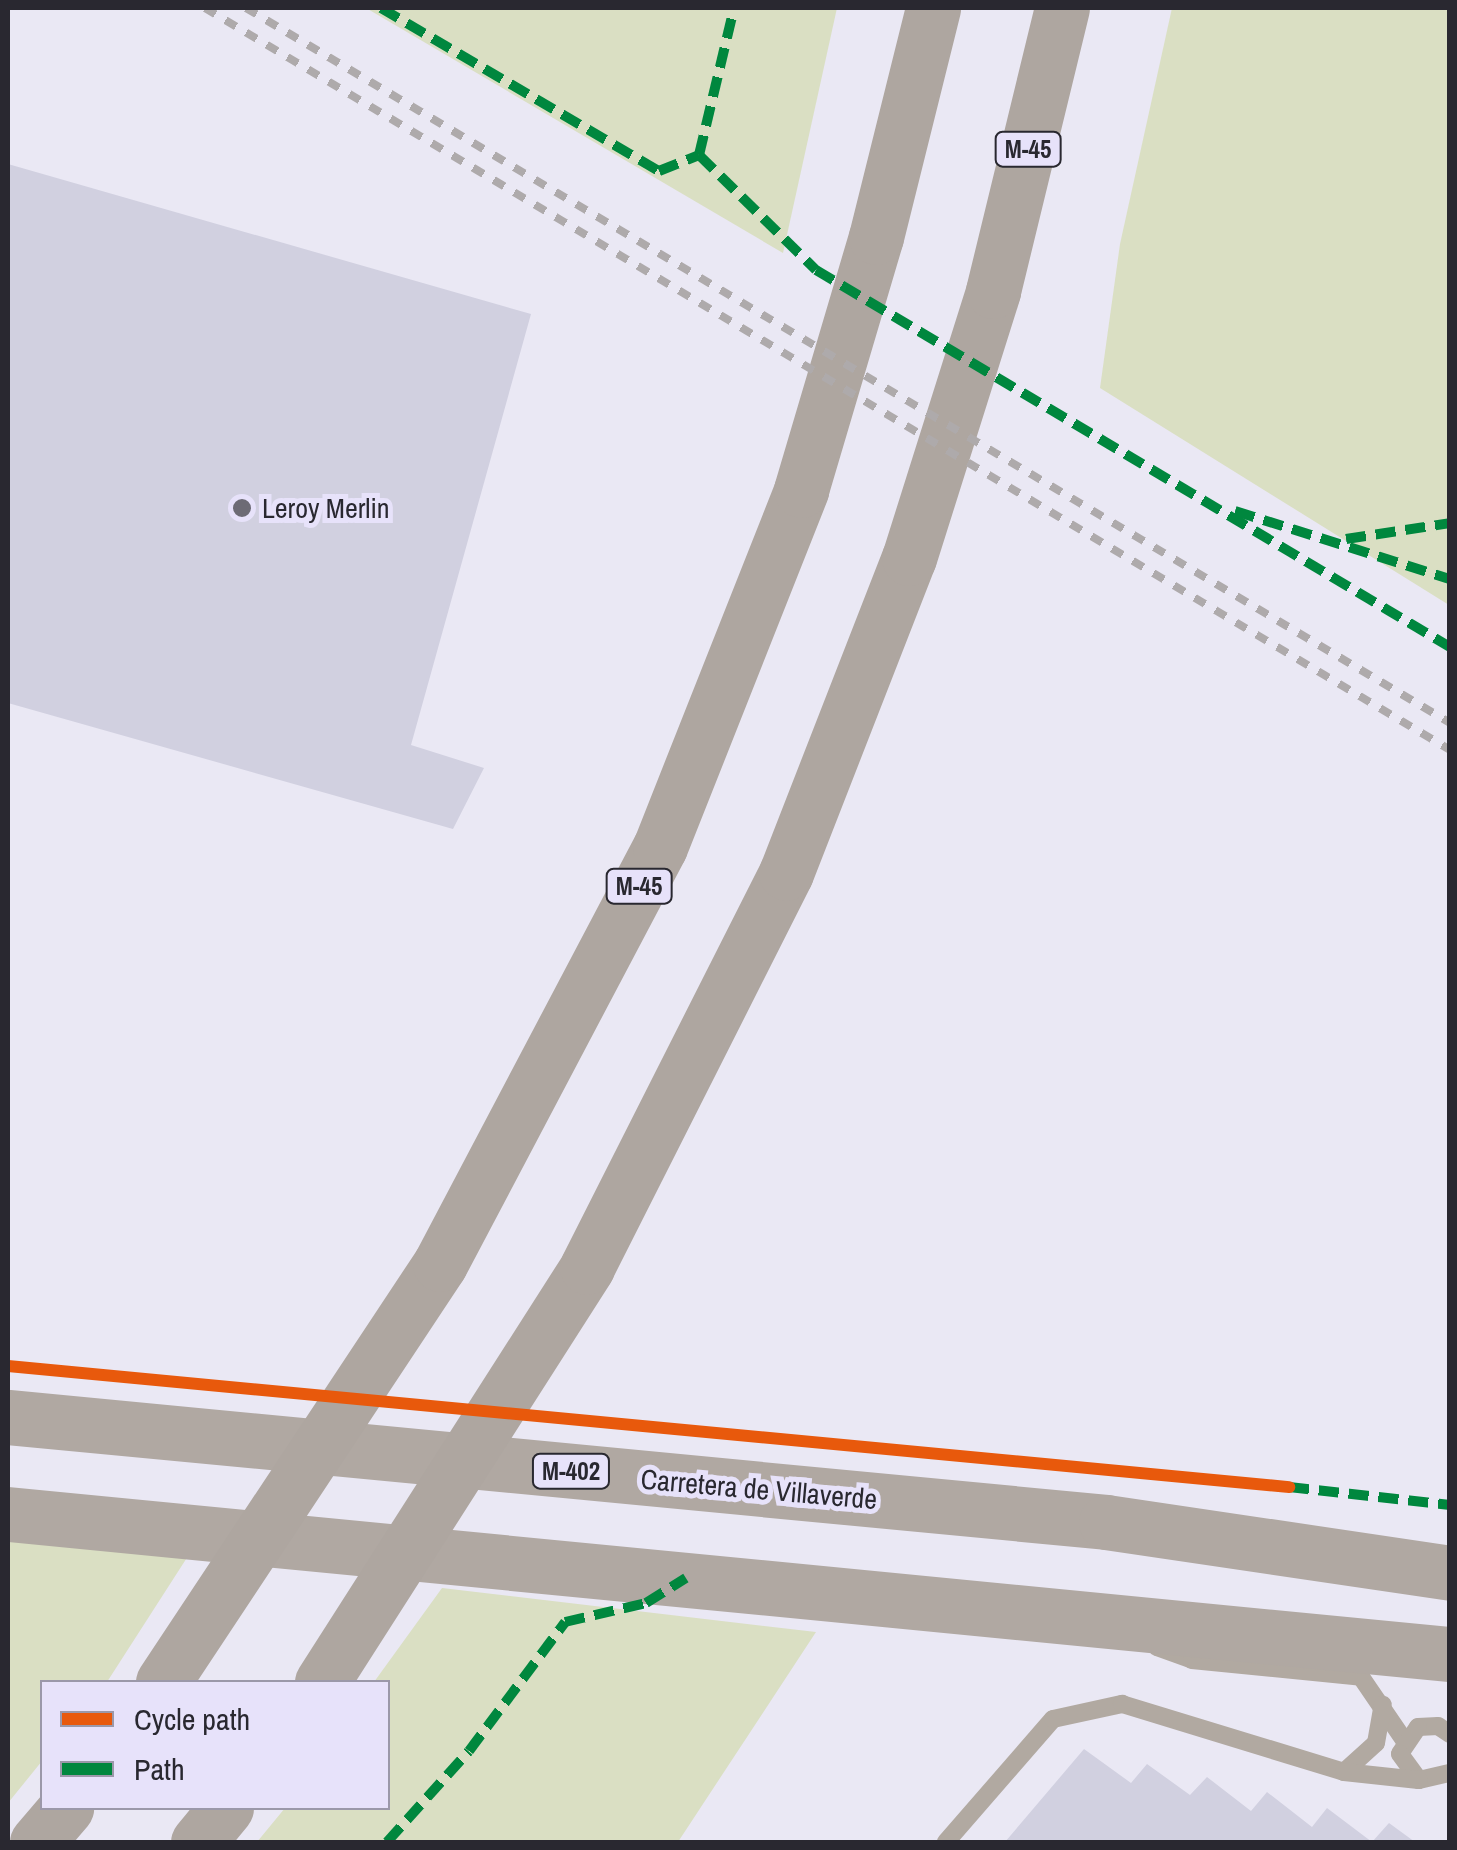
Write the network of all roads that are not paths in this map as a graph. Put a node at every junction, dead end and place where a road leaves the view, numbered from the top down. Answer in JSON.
{"nodes":[{"id":1,"x":933,"y":8,"type":"edge"},
{"id":2,"x":1062,"y":8,"type":"edge"},
{"id":3,"x":17,"y":1417,"type":"edge"},
{"id":4,"x":8,"y":1514,"type":"edge"},
{"id":5,"x":1106,"y":1522,"type":"junction"},
{"id":6,"x":1450,"y":1544,"type":"edge"},
{"id":7,"x":1450,"y":1573,"type":"edge"},
{"id":8,"x":1082,"y":1618,"type":"junction"},
{"id":9,"x":1450,"y":1654,"type":"edge"},
{"id":10,"x":163,"y":1680,"type":"edge"},
{"id":11,"x":323,"y":1680,"type":"edge"},
{"id":12,"x":1383,"y":1705,"type":"junction"},
{"id":13,"x":1450,"y":1734,"type":"edge"},
{"id":14,"x":1404,"y":1740,"type":"junction"},
{"id":15,"x":1344,"y":1772,"type":"junction"},
{"id":16,"x":1450,"y":1773,"type":"edge"},
{"id":17,"x":1424,"y":1782,"type":"junction"},
{"id":18,"x":1450,"y":1788,"type":"edge"},
{"id":19,"x":64,"y":1810,"type":"edge"},
{"id":20,"x":224,"y":1810,"type":"edge"},
{"id":21,"x":37,"y":1842,"type":"edge"},
{"id":22,"x":198,"y":1842,"type":"edge"},
{"id":23,"x":946,"y":1842,"type":"edge"}],
"edges":[{"from":1,"to":10,"type":"highway","number":"M-45"},
{"from":2,"to":11,"type":"highway","number":"M-45"},
{"from":3,"to":5,"type":"highway","name":"Carretera de Villaverde","number":"M-402"},
{"from":4,"to":8,"type":"highway"},
{"from":5,"to":6,"type":"highway"},
{"from":5,"to":7,"type":"highway","name":"Carretera de Villaverde","number":"M-402"},
{"from":8,"to":9,"type":"highway"},
{"from":8,"to":12,"type":"lane"},
{"from":12,"to":14,"type":"lane"},
{"from":12,"to":15,"type":"lane"},
{"from":13,"to":14,"type":"lane"},
{"from":14,"to":17,"type":"lane"},
{"from":15,"to":17,"type":"lane"},
{"from":15,"to":23,"type":"lane"},
{"from":16,"to":17,"type":"lane"},
{"from":17,"to":18,"type":"lane"},
{"from":19,"to":21,"type":"highway"},
{"from":20,"to":22,"type":"highway"}]}
